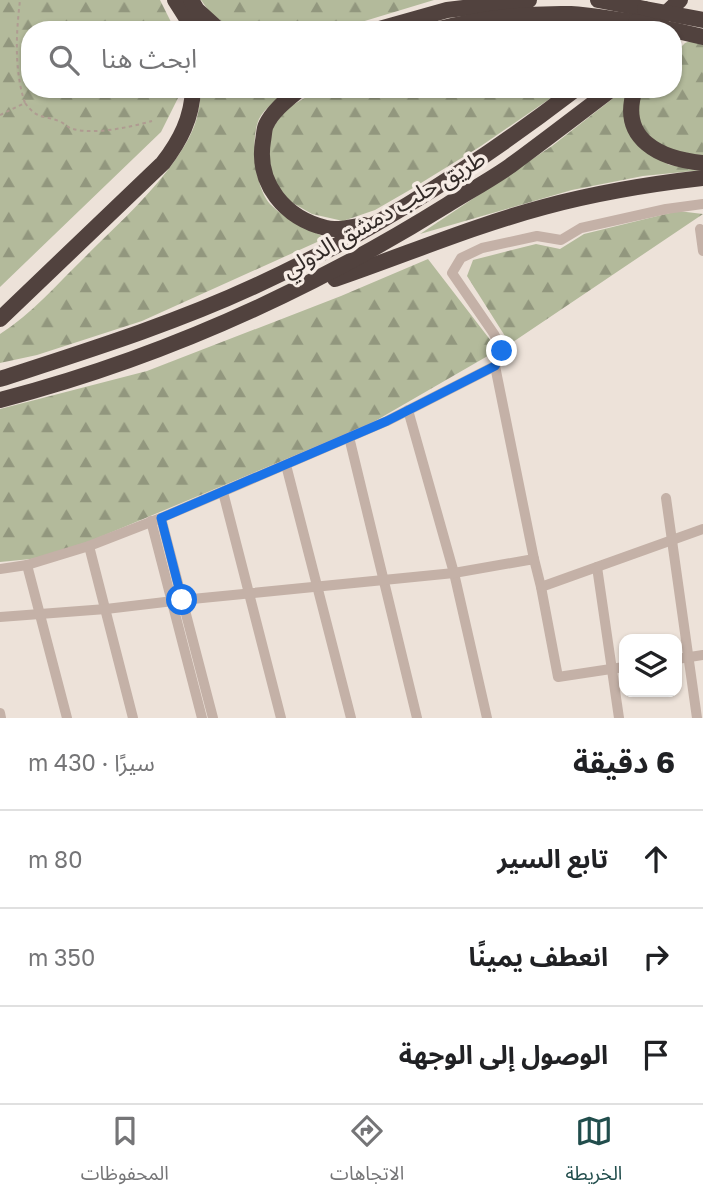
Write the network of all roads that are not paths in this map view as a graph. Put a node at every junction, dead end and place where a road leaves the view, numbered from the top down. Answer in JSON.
{"nodes":[{"id":1,"x":175,"y":0,"type":"edge"},
{"id":2,"x":469,"y":0,"type":"edge"},
{"id":3,"x":529,"y":0,"type":"edge"},
{"id":4,"x":598,"y":0,"type":"edge"},
{"id":5,"x":626,"y":0,"type":"edge"},
{"id":6,"x":680,"y":0,"type":"edge"},
{"id":7,"x":447,"y":9,"type":"junction"},
{"id":8,"x":703,"y":10,"type":"edge"},
{"id":9,"x":190,"y":14,"type":"edge"},
{"id":10,"x":644,"y":20,"type":"edge"},
{"id":11,"x":703,"y":20,"type":"edge"},
{"id":12,"x":406,"y":21,"type":"edge"},
{"id":13,"x":475,"y":21,"type":"edge"},
{"id":14,"x":682,"y":30,"type":"edge"},
{"id":15,"x":682,"y":32,"type":"edge"},
{"id":16,"x":703,"y":37,"type":"edge"},
{"id":17,"x":191,"y":98,"type":"edge"},
{"id":18,"x":289,"y":98,"type":"edge"},
{"id":19,"x":564,"y":98,"type":"edge"},
{"id":20,"x":600,"y":98,"type":"edge"},
{"id":21,"x":634,"y":98,"type":"edge"},
{"id":22,"x":703,"y":163,"type":"edge"},
{"id":23,"x":703,"y":178,"type":"edge"},
{"id":24,"x":703,"y":204,"type":"edge"},
{"id":25,"x":373,"y":224,"type":"junction"},
{"id":26,"x":700,"y":229,"type":"dead end"},
{"id":27,"x":703,"y":251,"type":"edge"},
{"id":28,"x":286,"y":295,"type":"junction"},
{"id":29,"x":0,"y":319,"type":"edge"},
{"id":30,"x":495,"y":366,"type":"junction"},
{"id":31,"x":0,"y":379,"type":"edge"},
{"id":32,"x":0,"y":400,"type":"edge"},
{"id":33,"x":408,"y":410,"type":"junction"},
{"id":34,"x":349,"y":437,"type":"junction"},
{"id":35,"x":286,"y":465,"type":"junction"},
{"id":36,"x":223,"y":492,"type":"junction"},
{"id":37,"x":666,"y":498,"type":"dead end"},
{"id":38,"x":156,"y":519,"type":"junction"},
{"id":39,"x":703,"y":529,"type":"edge"},
{"id":40,"x":672,"y":540,"type":"junction"},
{"id":41,"x":89,"y":546,"type":"junction"},
{"id":42,"x":534,"y":559,"type":"junction"},
{"id":43,"x":27,"y":565,"type":"junction"},
{"id":44,"x":597,"y":567,"type":"junction"},
{"id":45,"x":0,"y":569,"type":"edge"},
{"id":46,"x":454,"y":573,"type":"junction"},
{"id":47,"x":384,"y":580,"type":"junction"},
{"id":48,"x":317,"y":586,"type":"junction"},
{"id":49,"x":541,"y":587,"type":"junction"},
{"id":50,"x":249,"y":593,"type":"junction"},
{"id":51,"x":177,"y":600,"type":"junction"},
{"id":52,"x":106,"y":609,"type":"junction"},
{"id":53,"x":39,"y":614,"type":"junction"},
{"id":54,"x":0,"y":617,"type":"edge"},
{"id":55,"x":703,"y":654,"type":"edge"},
{"id":56,"x":683,"y":658,"type":"edge"},
{"id":57,"x":619,"y":668,"type":"edge"},
{"id":58,"x":612,"y":669,"type":"junction"},
{"id":59,"x":66,"y":718,"type":"edge"},
{"id":60,"x":133,"y":718,"type":"edge"},
{"id":61,"x":202,"y":718,"type":"edge"},
{"id":62,"x":213,"y":718,"type":"edge"},
{"id":63,"x":281,"y":718,"type":"edge"},
{"id":64,"x":351,"y":718,"type":"edge"},
{"id":65,"x":417,"y":718,"type":"edge"},
{"id":66,"x":487,"y":718,"type":"edge"},
{"id":67,"x":619,"y":718,"type":"edge"},
{"id":68,"x":698,"y":718,"type":"edge"}],
"edges":[{"from":1,"to":9,"type":"highway"},
{"from":2,"to":7,"type":"highway"},
{"from":3,"to":7,"type":"highway"},
{"from":4,"to":10,"type":"highway"},
{"from":5,"to":10,"type":"highway"},
{"from":6,"to":10,"type":"highway"},
{"from":7,"to":12,"type":"highway"},
{"from":8,"to":14,"type":"highway"},
{"from":10,"to":11,"type":"highway","bridge":true},
{"from":10,"to":13,"type":"highway"},
{"from":15,"to":16,"type":"highway","bridge":true},
{"from":17,"to":29,"type":"highway"},
{"from":18,"to":25,"type":"highway"},
{"from":19,"to":25,"type":"highway","name":"طريق حلب دمشق الدولي"},
{"from":20,"to":28,"type":"highway","name":"طريق حلب دمشق الدولي"},
{"from":21,"to":22,"type":"highway"},
{"from":23,"to":28,"type":"highway"},
{"from":24,"to":30,"type":"street"},
{"from":25,"to":31,"type":"highway","name":"طريق حلب دمشق الدولي"},
{"from":26,"to":27,"type":"street"},
{"from":28,"to":32,"type":"highway","name":"طريق حلب دمشق الدولي"},
{"from":30,"to":33,"type":"street"},
{"from":30,"to":42,"type":"street"},
{"from":33,"to":34,"type":"street"},
{"from":33,"to":46,"type":"street"},
{"from":34,"to":35,"type":"street"},
{"from":34,"to":47,"type":"street"},
{"from":35,"to":36,"type":"street"},
{"from":35,"to":48,"type":"street"},
{"from":36,"to":38,"type":"street"},
{"from":36,"to":50,"type":"street"},
{"from":37,"to":40,"type":"street"},
{"from":38,"to":41,"type":"street"},
{"from":38,"to":51,"type":"street"},
{"from":39,"to":40,"type":"street"},
{"from":40,"to":44,"type":"street"},
{"from":40,"to":56,"type":"street"},
{"from":41,"to":43,"type":"street"},
{"from":41,"to":52,"type":"street"},
{"from":42,"to":46,"type":"street"},
{"from":42,"to":49,"type":"street"},
{"from":43,"to":45,"type":"street"},
{"from":43,"to":53,"type":"street"},
{"from":44,"to":49,"type":"street"},
{"from":44,"to":58,"type":"street"},
{"from":46,"to":47,"type":"street"},
{"from":46,"to":66,"type":"street"},
{"from":47,"to":48,"type":"street"},
{"from":47,"to":65,"type":"street"},
{"from":48,"to":50,"type":"street"},
{"from":48,"to":64,"type":"street"},
{"from":49,"to":58,"type":"street"},
{"from":50,"to":51,"type":"street"},
{"from":50,"to":63,"type":"street"},
{"from":51,"to":52,"type":"street"},
{"from":51,"to":61,"type":"street"},
{"from":51,"to":62,"type":"street"},
{"from":52,"to":53,"type":"street"},
{"from":52,"to":60,"type":"street"},
{"from":53,"to":54,"type":"street"},
{"from":53,"to":59,"type":"street"},
{"from":55,"to":56,"type":"street"},
{"from":56,"to":68,"type":"street"},
{"from":57,"to":58,"type":"street"},
{"from":58,"to":67,"type":"street"}]}
